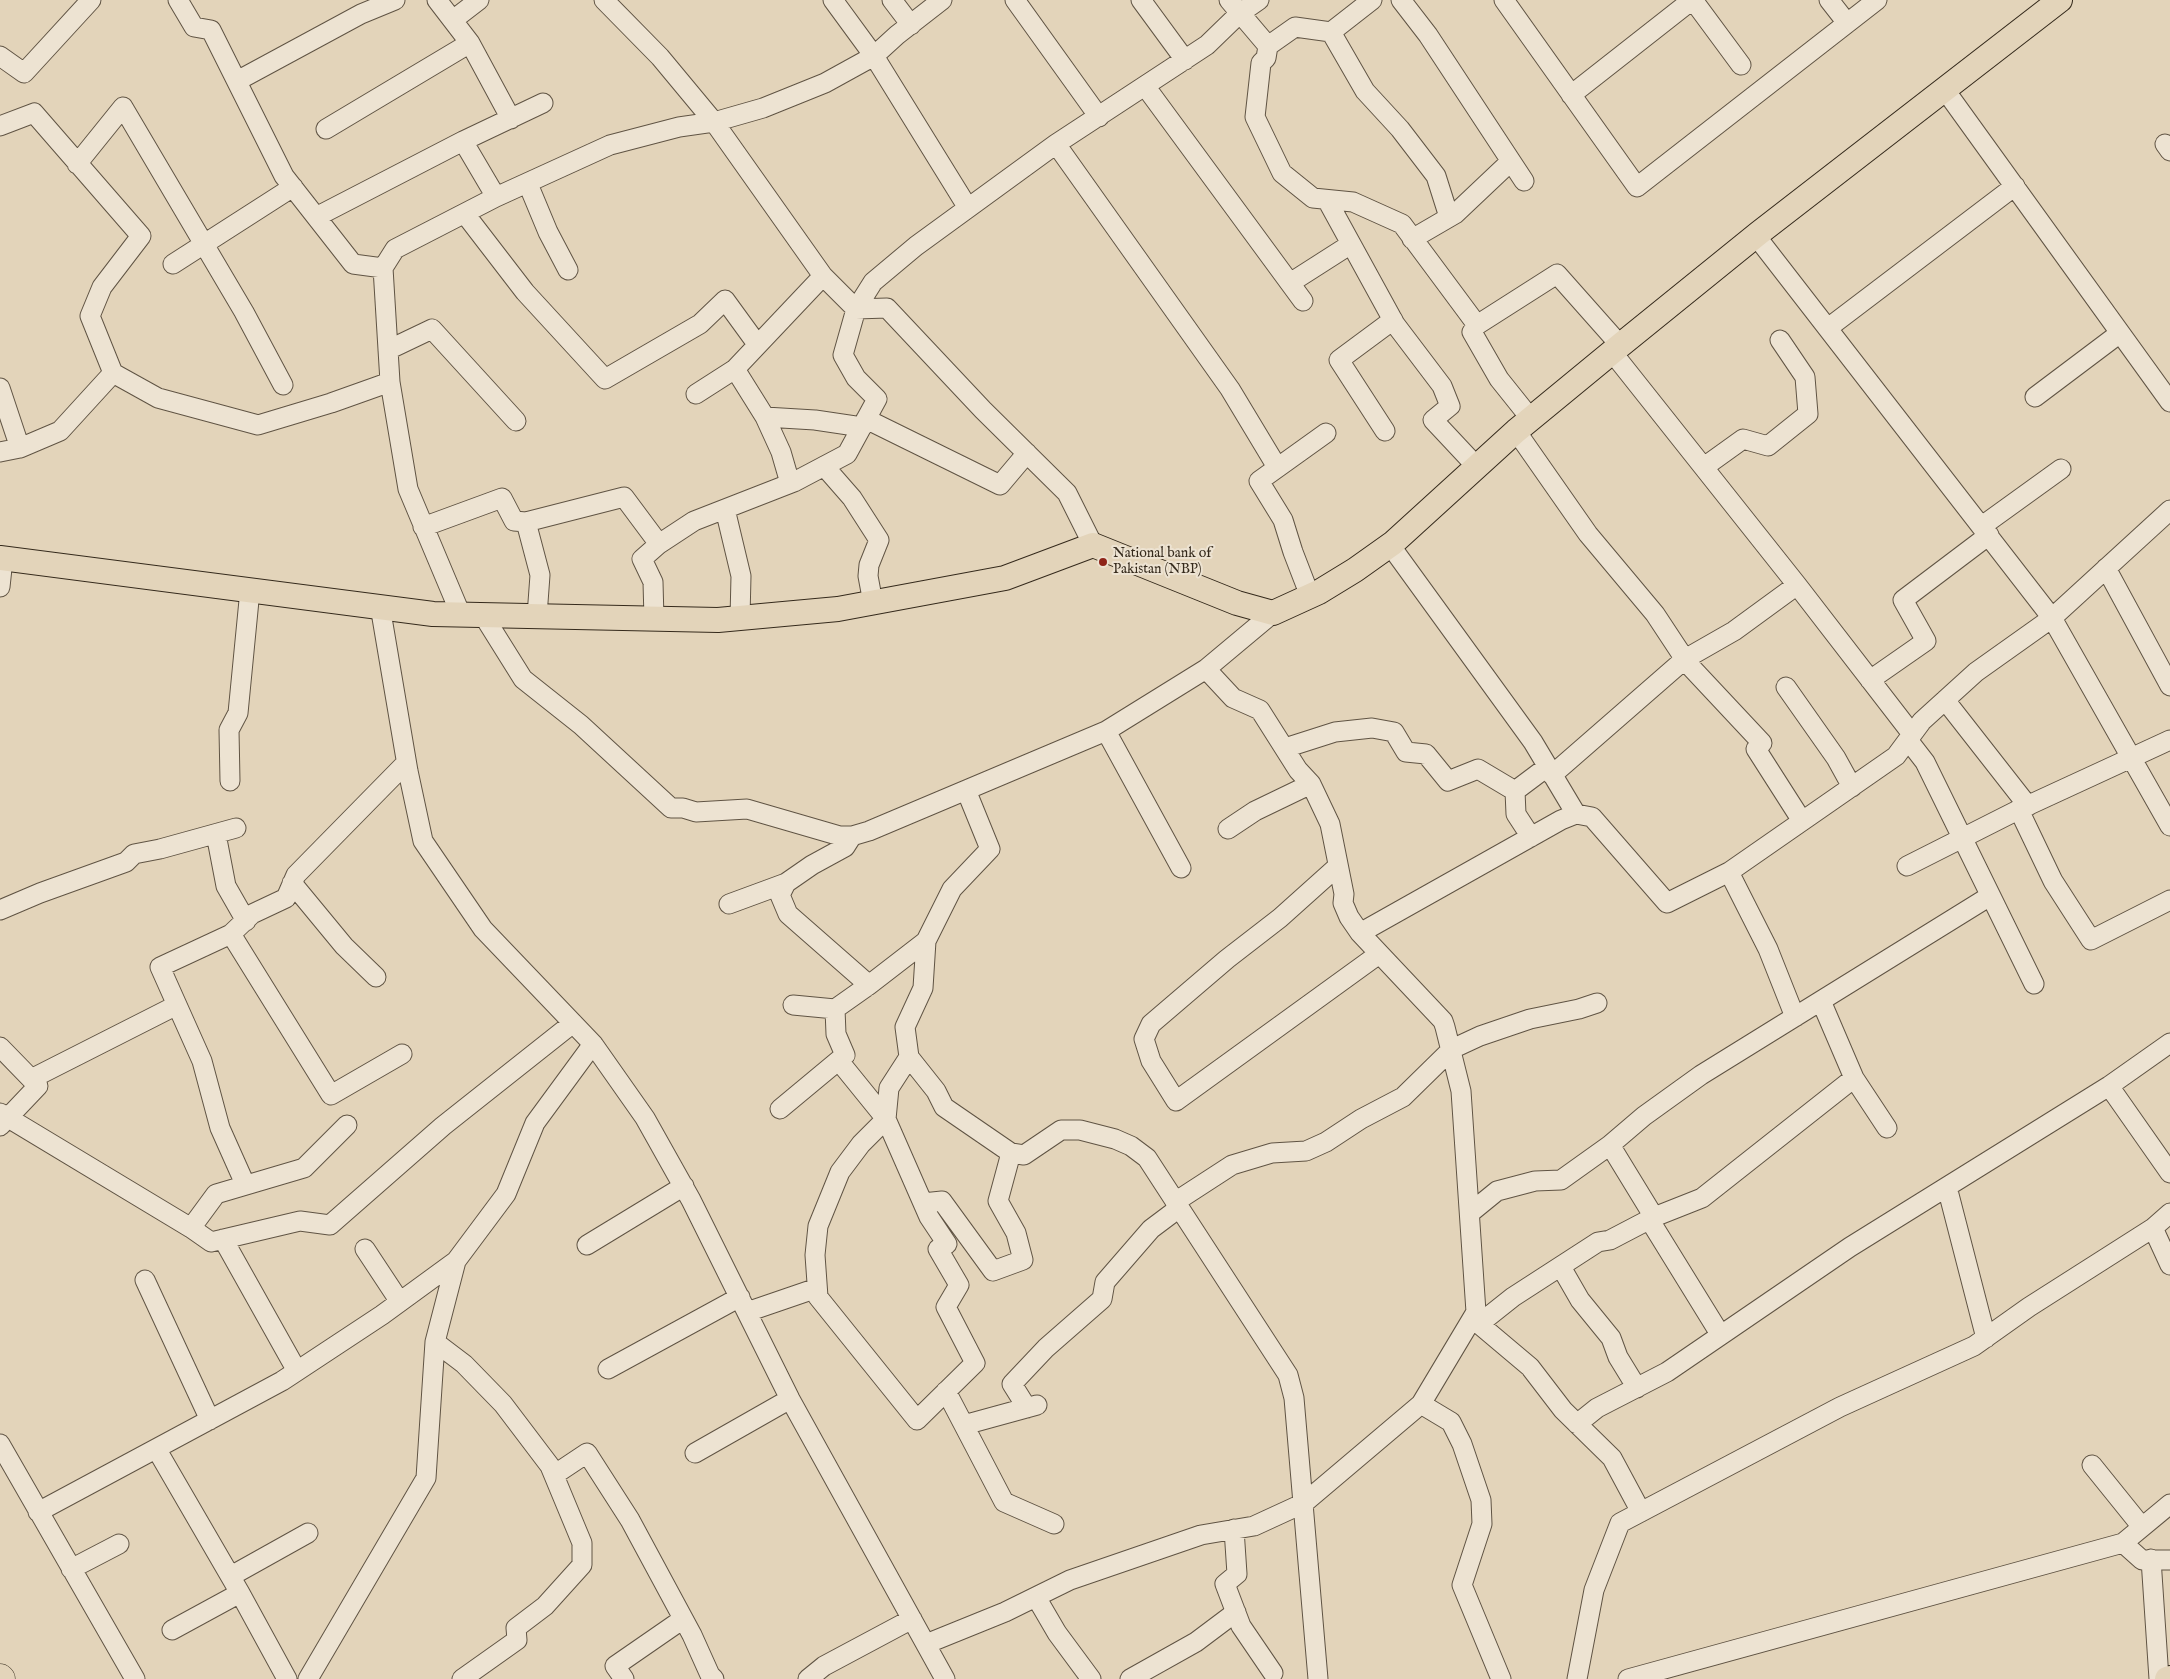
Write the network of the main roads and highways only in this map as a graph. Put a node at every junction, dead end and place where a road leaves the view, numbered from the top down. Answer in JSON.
{"nodes":[{"id":1,"x":2060,"y":0,"type":"edge"},
{"id":2,"x":2,"y":559,"type":"edge"}],
"edges":[{"from":1,"to":2,"type":"main road"}]}
